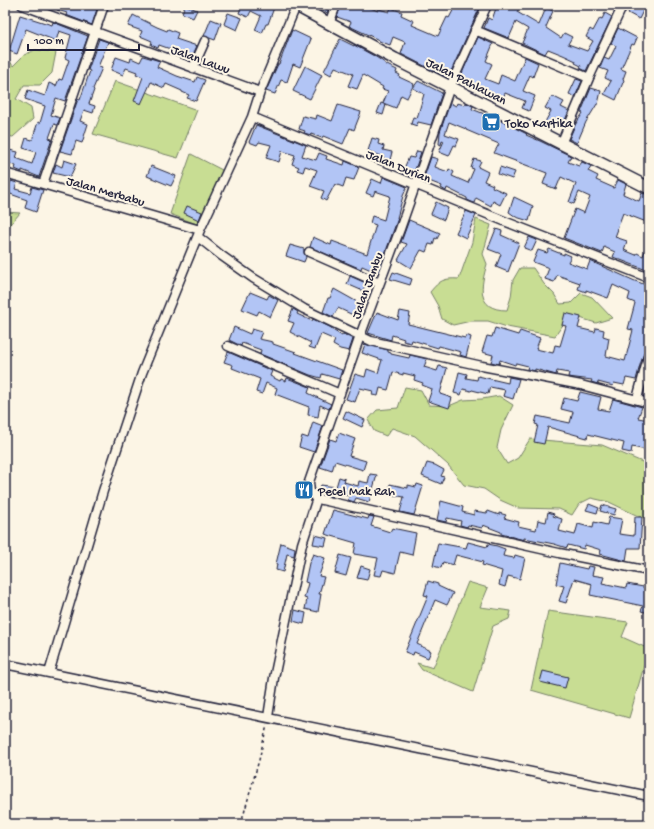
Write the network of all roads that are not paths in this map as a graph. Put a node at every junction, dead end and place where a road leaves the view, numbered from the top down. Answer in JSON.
{"nodes":[{"id":1,"x":22,"y":5,"type":"edge"},
{"id":2,"x":104,"y":5,"type":"edge"},
{"id":3,"x":295,"y":5,"type":"edge"},
{"id":4,"x":336,"y":5,"type":"edge"},
{"id":5,"x":487,"y":5,"type":"edge"},
{"id":6,"x":624,"y":5,"type":"edge"},
{"id":7,"x":329,"y":24,"type":"junction"},
{"id":8,"x":475,"y":30,"type":"junction"},
{"id":9,"x":95,"y":31,"type":"junction"},
{"id":10,"x":206,"y":41,"type":"dead end"},
{"id":11,"x":193,"y":68,"type":"junction"},
{"id":12,"x":589,"y":78,"type":"junction"},
{"id":13,"x":450,"y":87,"type":"junction"},
{"id":14,"x":260,"y":92,"type":"junction"},
{"id":15,"x":252,"y":117,"type":"junction"},
{"id":16,"x":562,"y":144,"type":"junction"},
{"id":17,"x":5,"y":173,"type":"edge"},
{"id":18,"x":43,"y":184,"type":"junction"},
{"id":19,"x":415,"y":184,"type":"junction"},
{"id":20,"x":649,"y":188,"type":"edge"},
{"id":21,"x":199,"y":234,"type":"junction"},
{"id":22,"x":309,"y":252,"type":"dead end"},
{"id":23,"x":649,"y":278,"type":"edge"},
{"id":24,"x":379,"y":283,"type":"junction"},
{"id":25,"x":360,"y":336,"type":"junction"},
{"id":26,"x":228,"y":346,"type":"dead end"},
{"id":27,"x":649,"y":354,"type":"edge"},
{"id":28,"x":340,"y":394,"type":"junction"},
{"id":29,"x":637,"y":399,"type":"junction"},
{"id":30,"x":649,"y":403,"type":"edge"},
{"id":31,"x":317,"y":498,"type":"junction"},
{"id":32,"x":649,"y":571,"type":"edge"},
{"id":33,"x":5,"y":664,"type":"edge"},
{"id":34,"x":49,"y":673,"type":"junction"},
{"id":35,"x":268,"y":717,"type":"junction"},
{"id":36,"x":649,"y":796,"type":"edge"}],
"edges":[{"from":1,"to":9,"type":"street","name":"Jalan Lawu"},
{"from":2,"to":9,"type":"street"},
{"from":3,"to":7,"type":"main road","name":"Jalan Pahlawan"},
{"from":3,"to":14,"type":"street"},
{"from":4,"to":7,"type":"street"},
{"from":5,"to":8,"type":"street","name":"Jalan Jambu"},
{"from":6,"to":12,"type":"street"},
{"from":7,"to":13,"type":"main road","name":"Jalan Pahlawan"},
{"from":8,"to":12,"type":"street"},
{"from":8,"to":13,"type":"street","name":"Jalan Jambu"},
{"from":9,"to":11,"type":"street","name":"Jalan Lawu"},
{"from":9,"to":18,"type":"street"},
{"from":10,"to":11,"type":"street"},
{"from":11,"to":14,"type":"street","name":"Jalan Lawu"},
{"from":12,"to":16,"type":"street"},
{"from":13,"to":16,"type":"main road","name":"Jalan Pahlawan"},
{"from":13,"to":19,"type":"street","name":"Jalan Jambu"},
{"from":14,"to":15,"type":"street"},
{"from":15,"to":19,"type":"street","name":"Jalan Durian"},
{"from":15,"to":21,"type":"street"},
{"from":16,"to":20,"type":"main road","name":"Jalan Pahlawan"},
{"from":17,"to":18,"type":"street","name":"Jalan Merbabu"},
{"from":18,"to":21,"type":"street","name":"Jalan Merbabu"},
{"from":19,"to":23,"type":"street","name":"Jalan Durian"},
{"from":19,"to":24,"type":"street","name":"Jalan Jambu"},
{"from":21,"to":25,"type":"street"},
{"from":21,"to":34,"type":"street"},
{"from":22,"to":24,"type":"street"},
{"from":24,"to":25,"type":"street","name":"Jalan Jambu"},
{"from":25,"to":28,"type":"street","name":"Jalan Jambu"},
{"from":25,"to":29,"type":"street"},
{"from":26,"to":28,"type":"street"},
{"from":27,"to":29,"type":"street"},
{"from":28,"to":31,"type":"street","name":"Jalan Jambu"},
{"from":29,"to":30,"type":"street"},
{"from":31,"to":32,"type":"street"},
{"from":31,"to":35,"type":"street"},
{"from":33,"to":34,"type":"street"},
{"from":34,"to":35,"type":"street"},
{"from":35,"to":36,"type":"street"}]}
